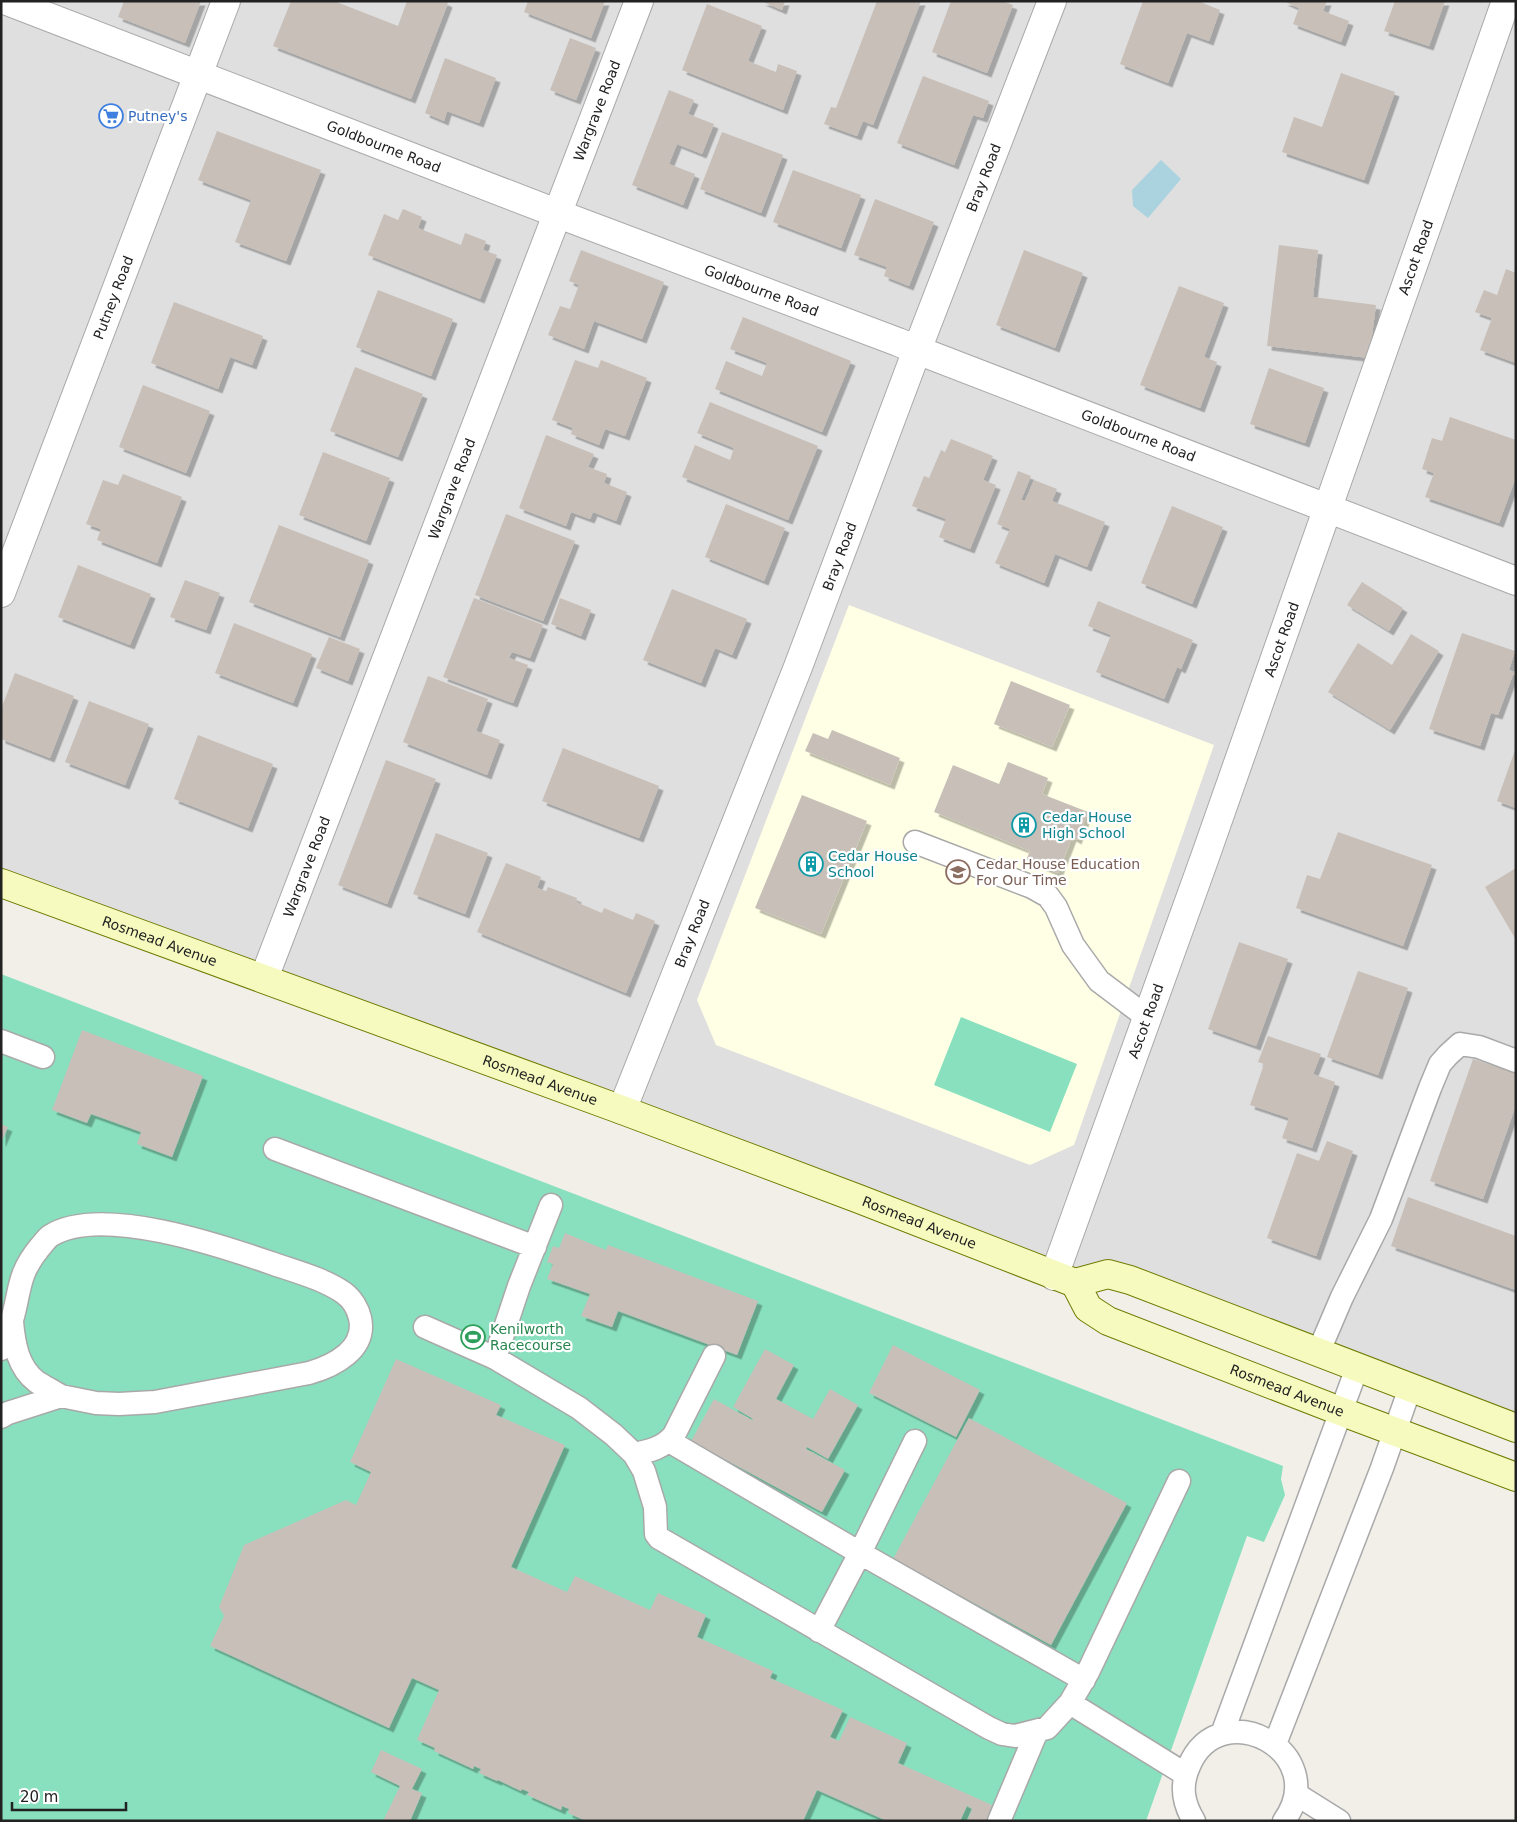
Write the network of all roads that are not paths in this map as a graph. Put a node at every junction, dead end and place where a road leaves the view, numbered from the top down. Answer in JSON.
{"nodes":[{"id":1,"x":7,"y":1,"type":"edge"},
{"id":2,"x":226,"y":1,"type":"edge"},
{"id":3,"x":639,"y":1,"type":"edge"},
{"id":4,"x":1052,"y":1,"type":"edge"},
{"id":5,"x":1506,"y":1,"type":"edge"},
{"id":6,"x":199,"y":75,"type":"junction"},
{"id":7,"x":557,"y":213,"type":"junction"},
{"id":8,"x":917,"y":350,"type":"junction"},
{"id":9,"x":1327,"y":507,"type":"junction"},
{"id":10,"x":1516,"y":581,"type":"edge"},
{"id":11,"x":1,"y":593,"type":"edge"},
{"id":12,"x":915,"y":842,"type":"dead end"},
{"id":13,"x":1,"y":883,"type":"edge"},
{"id":14,"x":264,"y":978,"type":"junction"},
{"id":15,"x":1148,"y":1018,"type":"junction"},
{"id":16,"x":1,"y":1041,"type":"edge"},
{"id":17,"x":43,"y":1057,"type":"dead end"},
{"id":18,"x":1516,"y":1061,"type":"edge"},
{"id":19,"x":622,"y":1110,"type":"junction"},
{"id":20,"x":275,"y":1149,"type":"dead end"},
{"id":21,"x":551,"y":1206,"type":"dead end"},
{"id":22,"x":535,"y":1248,"type":"junction"},
{"id":23,"x":1064,"y":1280,"type":"junction"},
{"id":24,"x":12,"y":1321,"type":"junction"},
{"id":25,"x":425,"y":1327,"type":"dead end"},
{"id":26,"x":1,"y":1349,"type":"edge"},
{"id":27,"x":1318,"y":1353,"type":"junction"},
{"id":28,"x":714,"y":1356,"type":"dead end"},
{"id":29,"x":495,"y":1358,"type":"junction"},
{"id":30,"x":1357,"y":1368,"type":"junction"},
{"id":31,"x":1410,"y":1388,"type":"junction"},
{"id":32,"x":61,"y":1396,"type":"junction"},
{"id":33,"x":1340,"y":1411,"type":"junction"},
{"id":34,"x":1,"y":1417,"type":"edge"},
{"id":35,"x":1516,"y":1428,"type":"edge"},
{"id":36,"x":1395,"y":1431,"type":"junction"},
{"id":37,"x":915,"y":1441,"type":"dead end"},
{"id":38,"x":669,"y":1442,"type":"junction"},
{"id":39,"x":634,"y":1454,"type":"junction"},
{"id":40,"x":1516,"y":1477,"type":"edge"},
{"id":41,"x":1179,"y":1482,"type":"dead end"},
{"id":42,"x":860,"y":1553,"type":"junction"},
{"id":43,"x":819,"y":1631,"type":"junction"},
{"id":44,"x":1084,"y":1680,"type":"junction"},
{"id":45,"x":1070,"y":1704,"type":"junction"},
{"id":46,"x":1037,"y":1731,"type":"junction"},
{"id":47,"x":1222,"y":1734,"type":"junction"},
{"id":48,"x":1275,"y":1744,"type":"junction"},
{"id":49,"x":1185,"y":1774,"type":"junction"},
{"id":50,"x":1296,"y":1794,"type":"junction"},
{"id":51,"x":999,"y":1821,"type":"edge"},
{"id":52,"x":1194,"y":1821,"type":"edge"},
{"id":53,"x":1284,"y":1821,"type":"edge"},
{"id":54,"x":1339,"y":1821,"type":"edge"}],
"edges":[{"from":1,"to":6,"type":"street","name":"Goldbourne Road"},
{"from":2,"to":6,"type":"street","name":"Putney Road"},
{"from":3,"to":7,"type":"street","name":"Wargrave Road"},
{"from":4,"to":8,"type":"street","name":"Bray Road"},
{"from":5,"to":9,"type":"street","name":"Ascot Road"},
{"from":6,"to":7,"type":"street","name":"Goldbourne Road"},
{"from":6,"to":11,"type":"street","name":"Putney Road"},
{"from":7,"to":8,"type":"street","name":"Goldbourne Road"},
{"from":7,"to":14,"type":"street","name":"Wargrave Road"},
{"from":8,"to":9,"type":"street","name":"Goldbourne Road"},
{"from":8,"to":19,"type":"street","name":"Bray Road"},
{"from":9,"to":10,"type":"street","name":"Goldbourne Road"},
{"from":9,"to":15,"type":"street","name":"Ascot Road"},
{"from":12,"to":15,"type":"lane"},
{"from":13,"to":14,"type":"main road","name":"Rosmead Avenue"},
{"from":14,"to":19,"type":"main road","name":"Rosmead Avenue"},
{"from":15,"to":23,"type":"street","name":"Ascot Road"},
{"from":16,"to":17,"type":"lane"},
{"from":18,"to":27,"type":"lane"},
{"from":19,"to":23,"type":"main road","name":"Rosmead Avenue"},
{"from":20,"to":22,"type":"lane"},
{"from":21,"to":22,"type":"lane"},
{"from":22,"to":29,"type":"lane"},
{"from":23,"to":27,"type":"main road"},
{"from":23,"to":33,"type":"main road","name":"Rosmead Avenue"},
{"from":24,"to":26,"type":"lane"},
{"from":24,"to":32,"type":"lane"},
{"from":24,"to":32,"type":"lane"},
{"from":25,"to":29,"type":"lane"},
{"from":27,"to":30,"type":"main road"},
{"from":28,"to":38,"type":"lane"},
{"from":29,"to":39,"type":"lane"},
{"from":30,"to":31,"type":"main road"},
{"from":30,"to":33,"type":"lane"},
{"from":31,"to":35,"type":"main road"},
{"from":31,"to":36,"type":"lane"},
{"from":32,"to":34,"type":"lane"},
{"from":33,"to":36,"type":"main road","name":"Rosmead Avenue"},
{"from":33,"to":47,"type":"lane"},
{"from":36,"to":40,"type":"main road","name":"Rosmead Avenue"},
{"from":36,"to":48,"type":"lane"},
{"from":37,"to":42,"type":"lane"},
{"from":38,"to":39,"type":"lane"},
{"from":38,"to":42,"type":"lane"},
{"from":39,"to":43,"type":"lane"},
{"from":41,"to":44,"type":"lane"},
{"from":42,"to":43,"type":"lane"},
{"from":42,"to":44,"type":"lane"},
{"from":43,"to":46,"type":"lane"},
{"from":44,"to":45,"type":"lane"},
{"from":45,"to":46,"type":"lane"},
{"from":45,"to":49,"type":"lane"},
{"from":46,"to":51,"type":"lane"},
{"from":47,"to":48,"type":"lane"},
{"from":47,"to":49,"type":"lane"},
{"from":48,"to":50,"type":"lane"},
{"from":49,"to":52,"type":"lane"},
{"from":50,"to":53,"type":"lane"},
{"from":50,"to":54,"type":"lane"}]}
